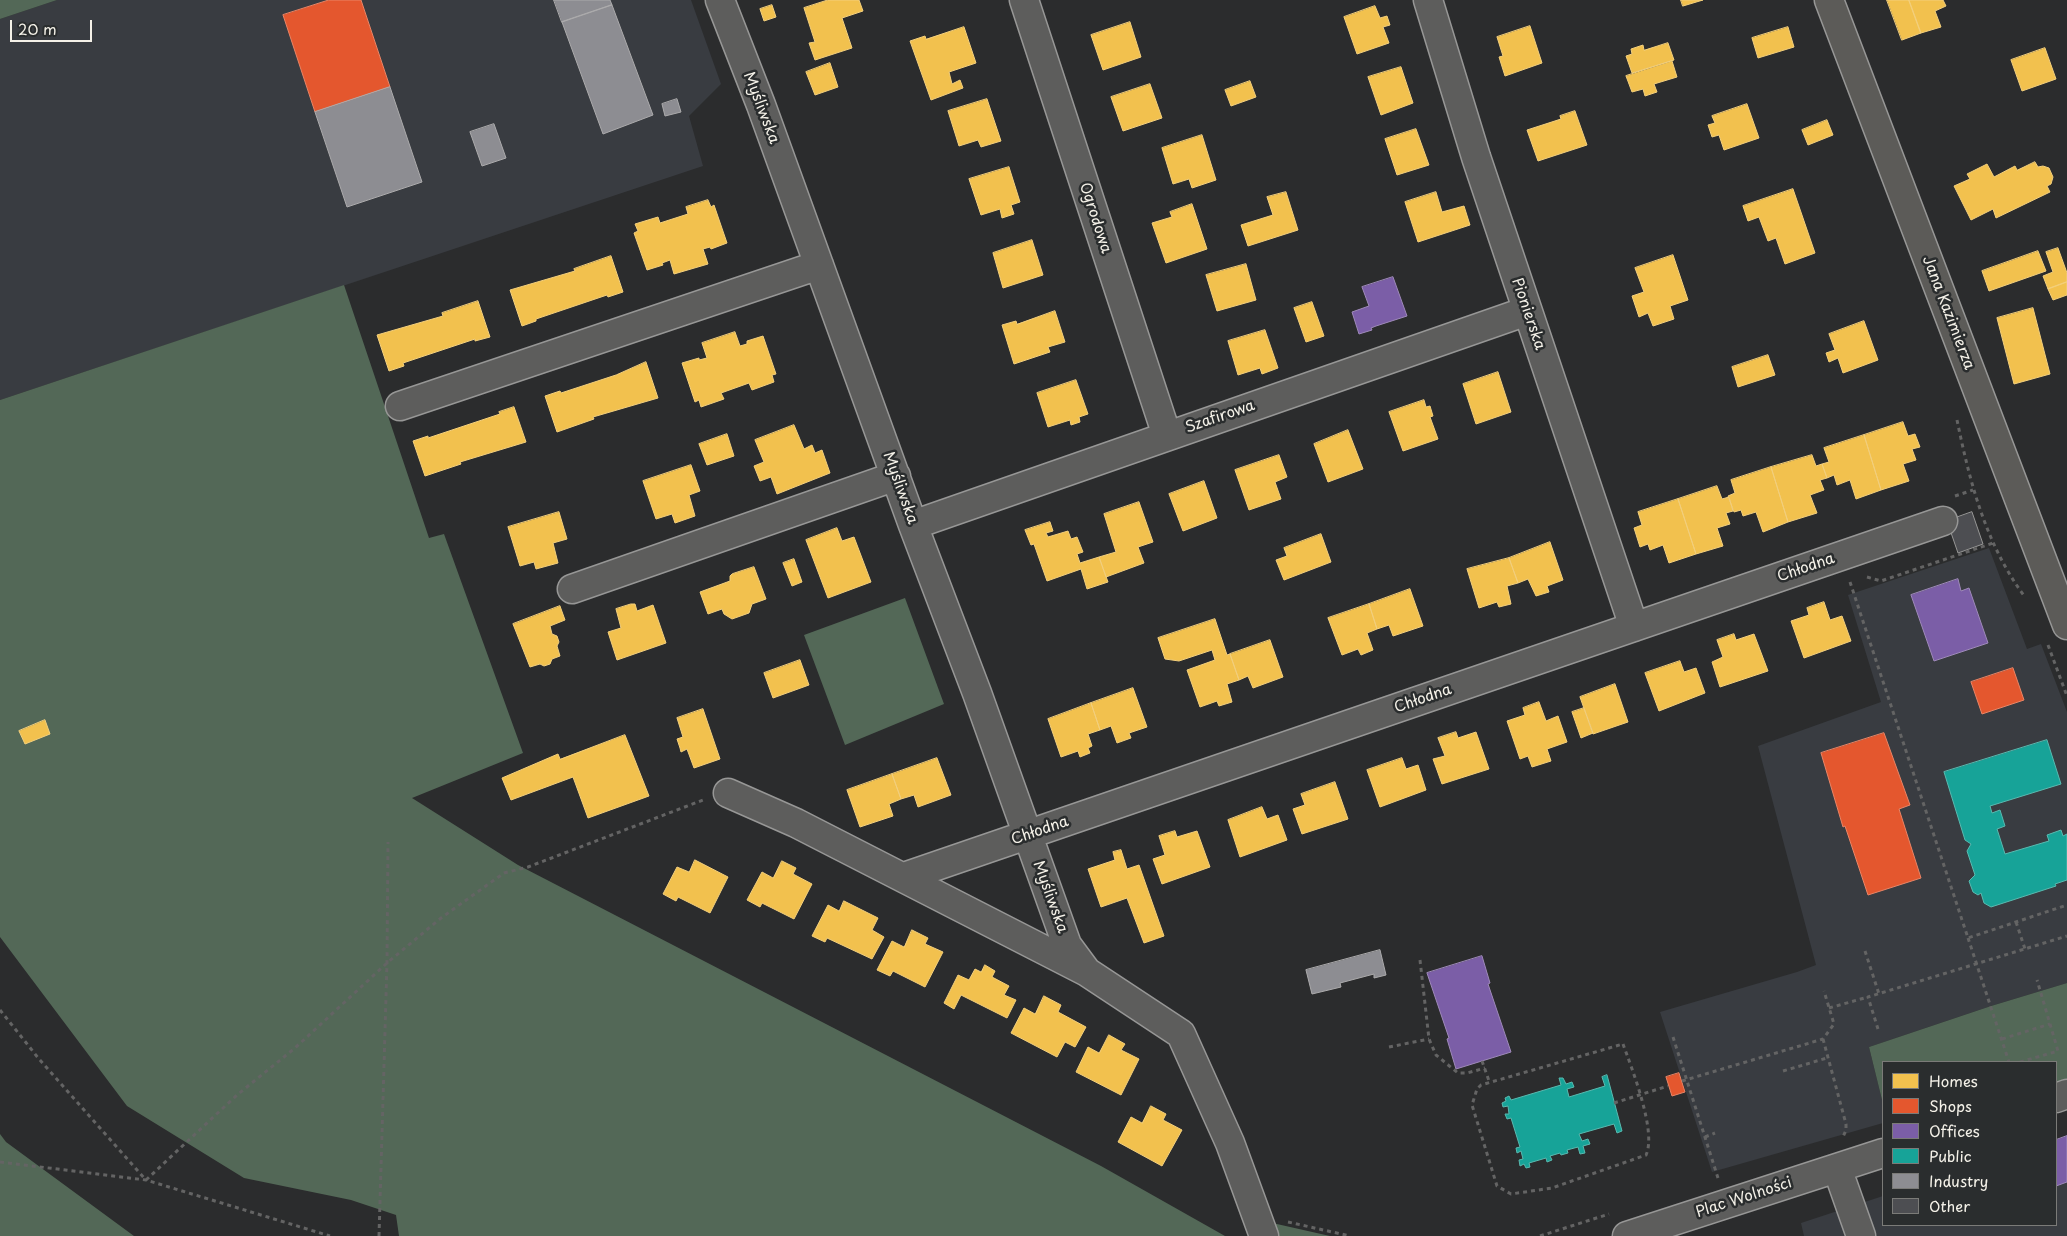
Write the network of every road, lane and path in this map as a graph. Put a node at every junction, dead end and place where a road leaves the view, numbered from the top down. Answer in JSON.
{"nodes":[{"id":1,"x":720,"y":0,"type":"edge"},
{"id":2,"x":1024,"y":0,"type":"edge"},
{"id":3,"x":1428,"y":0,"type":"edge"},
{"id":4,"x":1829,"y":0,"type":"edge"},
{"id":5,"x":819,"y":265,"type":"junction"},
{"id":6,"x":1527,"y":311,"type":"junction"},
{"id":7,"x":400,"y":406,"type":"dead end"},
{"id":8,"x":1956,"y":413,"type":"dead end"},
{"id":9,"x":1167,"y":436,"type":"junction"},
{"id":10,"x":896,"y":476,"type":"junction"},
{"id":11,"x":1973,"y":490,"type":"junction"},
{"id":12,"x":1954,"y":496,"type":"dead end"},
{"id":13,"x":1943,"y":521,"type":"dead end"},
{"id":14,"x":913,"y":525,"type":"junction"},
{"id":15,"x":1993,"y":543,"type":"junction"},
{"id":16,"x":1844,"y":564,"type":"junction"},
{"id":17,"x":572,"y":589,"type":"dead end"},
{"id":18,"x":2029,"y":602,"type":"dead end"},
{"id":19,"x":1634,"y":627,"type":"junction"},
{"id":20,"x":2056,"y":632,"type":"edge"},
{"id":21,"x":2067,"y":696,"type":"edge"},
{"id":22,"x":728,"y":793,"type":"joint"},
{"id":23,"x":1028,"y":835,"type":"junction"},
{"id":24,"x":388,"y":842,"type":"dead end"},
{"id":25,"x":904,"y":878,"type":"junction"},
{"id":26,"x":2067,"y":905,"type":"edge"},
{"id":27,"x":2016,"y":922,"type":"junction"},
{"id":28,"x":2067,"y":936,"type":"edge"},
{"id":29,"x":1968,"y":938,"type":"junction"},
{"id":30,"x":2025,"y":949,"type":"junction"},
{"id":31,"x":1865,"y":951,"type":"dead end"},
{"id":32,"x":1420,"y":960,"type":"dead end"},
{"id":33,"x":387,"y":963,"type":"junction"},
{"id":34,"x":1977,"y":964,"type":"junction"},
{"id":35,"x":1087,"y":972,"type":"junction"},
{"id":36,"x":2037,"y":980,"type":"dead end"},
{"id":37,"x":1824,"y":991,"type":"dead end"},
{"id":38,"x":1879,"y":994,"type":"junction"},
{"id":39,"x":1868,"y":997,"type":"junction"},
{"id":40,"x":1829,"y":1008,"type":"junction"},
{"id":41,"x":0,"y":1010,"type":"edge"},
{"id":42,"x":2050,"y":1024,"type":"junction"},
{"id":43,"x":1878,"y":1029,"type":"dead end"},
{"id":44,"x":1673,"y":1037,"type":"dead end"},
{"id":45,"x":1429,"y":1039,"type":"junction"},
{"id":46,"x":1823,"y":1039,"type":"junction"},
{"id":47,"x":2002,"y":1039,"type":"junction"},
{"id":48,"x":1389,"y":1047,"type":"dead end"},
{"id":49,"x":1827,"y":1058,"type":"junction"},
{"id":50,"x":1482,"y":1061,"type":"dead end"},
{"id":51,"x":2009,"y":1061,"type":"edge"},
{"id":52,"x":2023,"y":1061,"type":"edge"},
{"id":53,"x":1485,"y":1068,"type":"junction"},
{"id":54,"x":1783,"y":1071,"type":"dead end"},
{"id":55,"x":1687,"y":1080,"type":"junction"},
{"id":56,"x":1489,"y":1081,"type":"junction"},
{"id":57,"x":1682,"y":1081,"type":"dead end"},
{"id":58,"x":1668,"y":1086,"type":"dead end"},
{"id":59,"x":1640,"y":1095,"type":"junction"},
{"id":60,"x":1614,"y":1103,"type":"dead end"},
{"id":61,"x":1840,"y":1105,"type":"dead end"},
{"id":62,"x":1715,"y":1133,"type":"dead end"},
{"id":63,"x":1705,"y":1137,"type":"junction"},
{"id":64,"x":1864,"y":1160,"type":"edge"},
{"id":65,"x":0,"y":1162,"type":"edge"},
{"id":66,"x":1718,"y":1178,"type":"dead end"},
{"id":67,"x":146,"y":1180,"type":"junction"},
{"id":68,"x":1260,"y":1227,"type":"edge"},
{"id":69,"x":330,"y":1236,"type":"edge"},
{"id":70,"x":379,"y":1236,"type":"edge"},
{"id":71,"x":1350,"y":1236,"type":"edge"},
{"id":72,"x":1627,"y":1236,"type":"edge"},
{"id":73,"x":1861,"y":1236,"type":"edge"}],
"edges":[{"from":1,"to":5,"type":"street","name":"Myśliwska"},
{"from":2,"to":9,"type":"street","name":"Ogrodowa"},
{"from":3,"to":6,"type":"street","name":"Pionierska"},
{"from":4,"to":20,"type":"main road","name":"Jana Kazimierza"},
{"from":5,"to":7,"type":"street"},
{"from":5,"to":10,"type":"street","name":"Myśliwska"},
{"from":6,"to":9,"type":"street","name":"Szafirowa"},
{"from":6,"to":19,"type":"street","name":"Pionierska"},
{"from":8,"to":11,"type":"path"},
{"from":9,"to":14,"type":"street","name":"Szafirowa"},
{"from":10,"to":14,"type":"street","name":"Myśliwska"},
{"from":10,"to":17,"type":"street"},
{"from":11,"to":12,"type":"path"},
{"from":11,"to":15,"type":"path"},
{"from":13,"to":16,"type":"street","name":"Chłodna"},
{"from":14,"to":23,"type":"street","name":"Myśliwska"},
{"from":15,"to":16,"type":"path"},
{"from":15,"to":18,"type":"path"},
{"from":16,"to":19,"type":"street","name":"Chłodna"},
{"from":16,"to":29,"type":"path"},
{"from":19,"to":23,"type":"street","name":"Chłodna"},
{"from":20,"to":21,"type":"path"},
{"from":22,"to":25,"type":"street","name":"Myśliwska"},
{"from":22,"to":33,"type":"path"},
{"from":23,"to":25,"type":"street","name":"Chłodna"},
{"from":23,"to":35,"type":"street","name":"Myśliwska"},
{"from":24,"to":33,"type":"path"},
{"from":25,"to":35,"type":"street","name":"Myśliwska"},
{"from":26,"to":27,"type":"path"},
{"from":27,"to":29,"type":"path"},
{"from":27,"to":30,"type":"path"},
{"from":28,"to":30,"type":"path"},
{"from":29,"to":34,"type":"path"},
{"from":30,"to":34,"type":"path"},
{"from":31,"to":38,"type":"path"},
{"from":32,"to":45,"type":"path"},
{"from":33,"to":67,"type":"path"},
{"from":33,"to":70,"type":"path"},
{"from":34,"to":38,"type":"path"},
{"from":34,"to":47,"type":"path"},
{"from":35,"to":68,"type":"street","name":"Myśliwska"},
{"from":36,"to":42,"type":"path"},
{"from":37,"to":40,"type":"path"},
{"from":38,"to":39,"type":"path"},
{"from":39,"to":40,"type":"path"},
{"from":39,"to":43,"type":"path"},
{"from":40,"to":46,"type":"path"},
{"from":41,"to":67,"type":"path"},
{"from":42,"to":47,"type":"path"},
{"from":42,"to":52,"type":"path"},
{"from":44,"to":55,"type":"path"},
{"from":45,"to":48,"type":"path"},
{"from":45,"to":53,"type":"path"},
{"from":46,"to":49,"type":"path"},
{"from":46,"to":55,"type":"path"},
{"from":47,"to":51,"type":"path"},
{"from":49,"to":54,"type":"path"},
{"from":49,"to":61,"type":"path"},
{"from":50,"to":53,"type":"path"},
{"from":53,"to":56,"type":"path"},
{"from":55,"to":57,"type":"path"},
{"from":55,"to":63,"type":"path"},
{"from":56,"to":59,"type":"path"},
{"from":56,"to":59,"type":"path"},
{"from":58,"to":59,"type":"path"},
{"from":59,"to":60,"type":"path"},
{"from":62,"to":63,"type":"path"},
{"from":63,"to":66,"type":"path"},
{"from":64,"to":72,"type":"street","name":"Plac Wolności"},
{"from":64,"to":73,"type":"street"},
{"from":65,"to":67,"type":"path"},
{"from":67,"to":69,"type":"path"},
{"from":68,"to":71,"type":"path"}]}
